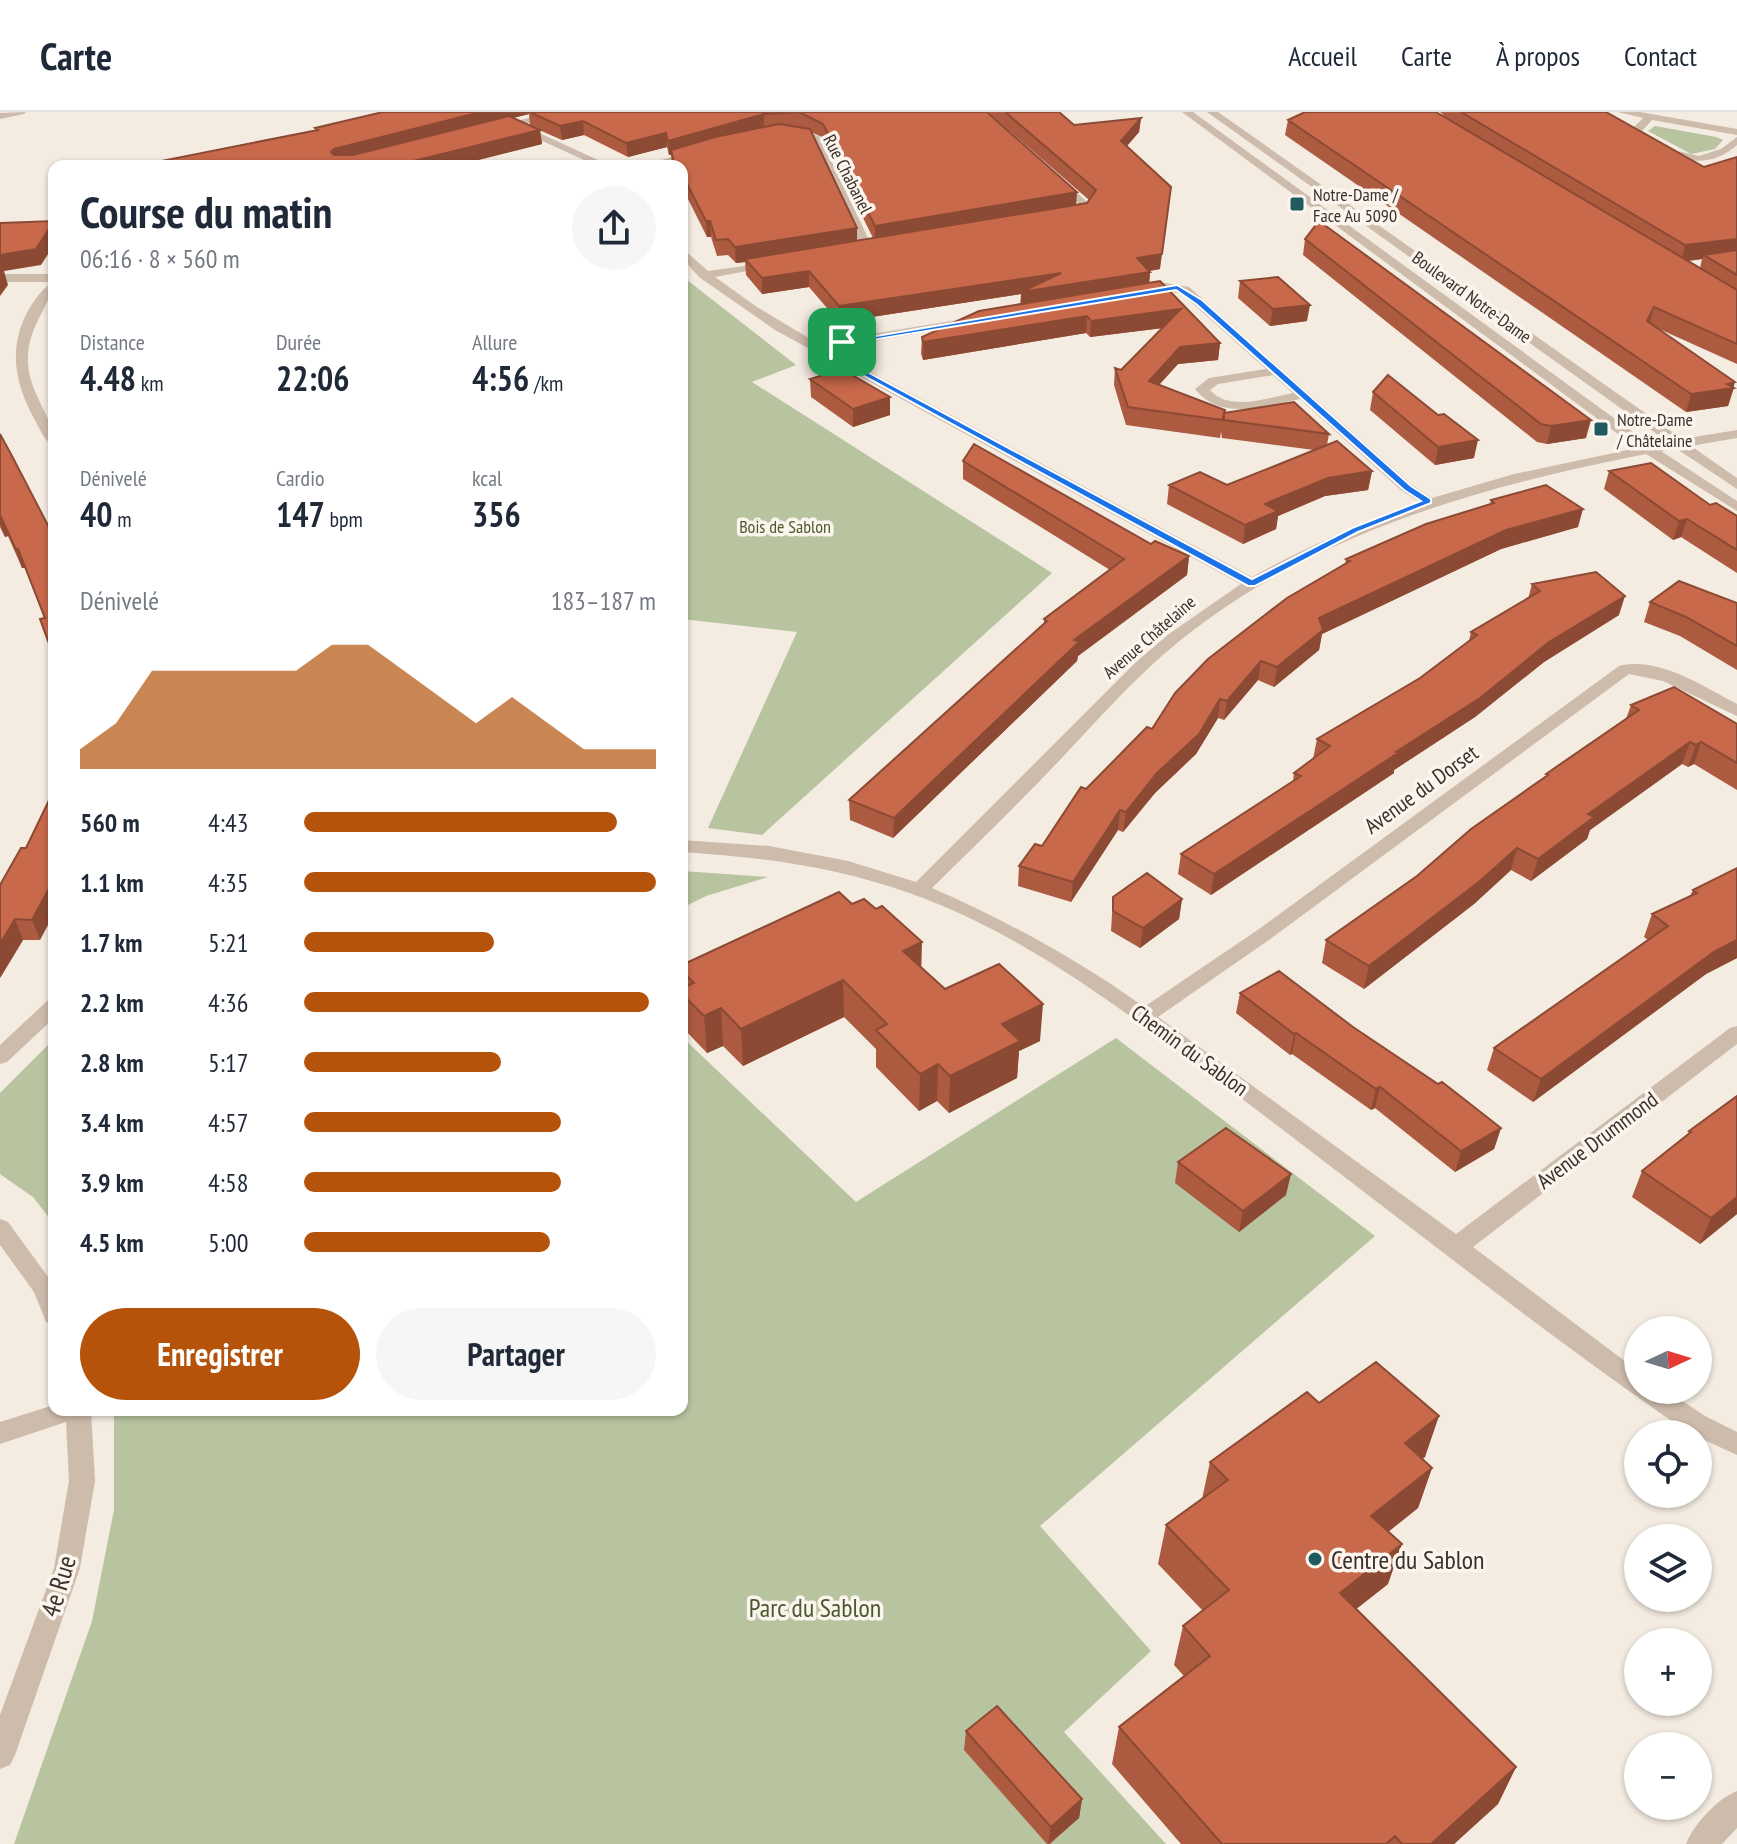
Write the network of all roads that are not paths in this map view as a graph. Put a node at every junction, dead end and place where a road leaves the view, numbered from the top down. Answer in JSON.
{"nodes":[{"id":1,"x":21,"y":112,"type":"edge"},
{"id":2,"x":561,"y":112,"type":"edge"},
{"id":3,"x":1187,"y":112,"type":"edge"},
{"id":4,"x":1212,"y":112,"type":"edge"},
{"id":5,"x":1623,"y":112,"type":"edge"},
{"id":6,"x":0,"y":116,"type":"edge"},
{"id":7,"x":1657,"y":116,"type":"edge"},
{"id":8,"x":512,"y":124,"type":"junction"},
{"id":9,"x":484,"y":131,"type":"edge"},
{"id":10,"x":1737,"y":132,"type":"edge"},
{"id":11,"x":775,"y":133,"type":"edge"},
{"id":12,"x":1737,"y":140,"type":"edge"},
{"id":13,"x":713,"y":148,"type":"edge"},
{"id":14,"x":593,"y":160,"type":"edge"},
{"id":15,"x":669,"y":160,"type":"edge"},
{"id":16,"x":1047,"y":170,"type":"edge"},
{"id":17,"x":1060,"y":216,"type":"edge"},
{"id":18,"x":849,"y":251,"type":"edge"},
{"id":19,"x":688,"y":258,"type":"edge"},
{"id":20,"x":778,"y":263,"type":"edge"},
{"id":21,"x":703,"y":275,"type":"junction"},
{"id":22,"x":0,"y":278,"type":"edge"},
{"id":23,"x":48,"y":278,"type":"edge"},
{"id":24,"x":48,"y":293,"type":"edge"},
{"id":25,"x":1128,"y":294,"type":"edge"},
{"id":26,"x":992,"y":316,"type":"edge"},
{"id":27,"x":815,"y":347,"type":"junction"},
{"id":28,"x":1276,"y":371,"type":"junction"},
{"id":29,"x":1302,"y":395,"type":"junction"},
{"id":30,"x":48,"y":430,"type":"edge"},
{"id":31,"x":1737,"y":434,"type":"edge"},
{"id":32,"x":1677,"y":445,"type":"junction"},
{"id":33,"x":1649,"y":450,"type":"junction"},
{"id":34,"x":1737,"y":485,"type":"edge"},
{"id":35,"x":1428,"y":501,"type":"junction"},
{"id":36,"x":1737,"y":507,"type":"edge"},
{"id":37,"x":1251,"y":583,"type":"junction"},
{"id":38,"x":1737,"y":711,"type":"edge"},
{"id":39,"x":688,"y":847,"type":"edge"},
{"id":40,"x":921,"y":888,"type":"junction"},
{"id":41,"x":48,"y":1012,"type":"edge"},
{"id":42,"x":1145,"y":1016,"type":"junction"},
{"id":43,"x":1737,"y":1033,"type":"edge"},
{"id":44,"x":0,"y":1057,"type":"edge"},
{"id":45,"x":0,"y":1228,"type":"edge"},
{"id":46,"x":1456,"y":1247,"type":"junction"},
{"id":47,"x":48,"y":1299,"type":"edge"},
{"id":48,"x":1624,"y":1374,"type":"edge"},
{"id":49,"x":1667,"y":1404,"type":"edge"},
{"id":50,"x":52,"y":1416,"type":"edge"},
{"id":51,"x":78,"y":1416,"type":"edge"},
{"id":52,"x":0,"y":1433,"type":"edge"},
{"id":53,"x":1737,"y":1444,"type":"edge"},
{"id":54,"x":0,"y":1755,"type":"edge"},
{"id":55,"x":1737,"y":1806,"type":"edge"},
{"id":56,"x":1701,"y":1844,"type":"edge"}],
"edges":[{"from":1,"to":6,"type":"street"},
{"from":2,"to":8,"type":"street"},
{"from":3,"to":33,"type":"street","name":"Boulevard Notre-Dame"},
{"from":4,"to":32,"type":"street","name":"Boulevard Notre-Dame"},
{"from":5,"to":7,"type":"street"},
{"from":7,"to":10,"type":"street"},
{"from":7,"to":12,"type":"street"},
{"from":8,"to":9,"type":"street"},
{"from":8,"to":14,"type":"street"},
{"from":11,"to":18,"type":"street","name":"Rue Chabanel"},
{"from":13,"to":15,"type":"street"},
{"from":16,"to":17,"type":"street"},
{"from":19,"to":21,"type":"street"},
{"from":20,"to":21,"type":"street"},
{"from":21,"to":27,"type":"street"},
{"from":22,"to":23,"type":"street"},
{"from":24,"to":30,"type":"street"},
{"from":25,"to":28,"type":"street"},
{"from":26,"to":27,"type":"street"},
{"from":27,"to":37,"type":"street"},
{"from":28,"to":29,"type":"street"},
{"from":28,"to":29,"type":"street"},
{"from":29,"to":35,"type":"street"},
{"from":31,"to":32,"type":"street","name":"Avenue Châtelaine"},
{"from":32,"to":33,"type":"street","name":"Avenue Châtelaine"},
{"from":32,"to":34,"type":"street","name":"Boulevard Notre-Dame"},
{"from":33,"to":35,"type":"street","name":"Avenue Châtelaine"},
{"from":33,"to":36,"type":"street","name":"Boulevard Notre-Dame"},
{"from":35,"to":37,"type":"street","name":"Avenue Châtelaine"},
{"from":37,"to":40,"type":"street","name":"Avenue Châtelaine"},
{"from":38,"to":42,"type":"street","name":"Avenue du Dorset"},
{"from":39,"to":40,"type":"street","name":"Chemin du Sablon"},
{"from":40,"to":42,"type":"street","name":"Chemin du Sablon"},
{"from":41,"to":44,"type":"street"},
{"from":42,"to":46,"type":"street","name":"Chemin du Sablon"},
{"from":43,"to":46,"type":"street","name":"Avenue Drummond"},
{"from":45,"to":47,"type":"street"},
{"from":46,"to":48,"type":"street","name":"Chemin du Sablon"},
{"from":49,"to":53,"type":"street"},
{"from":50,"to":52,"type":"street"},
{"from":51,"to":54,"type":"street","name":"4e Rue"},
{"from":55,"to":56,"type":"street"}]}
